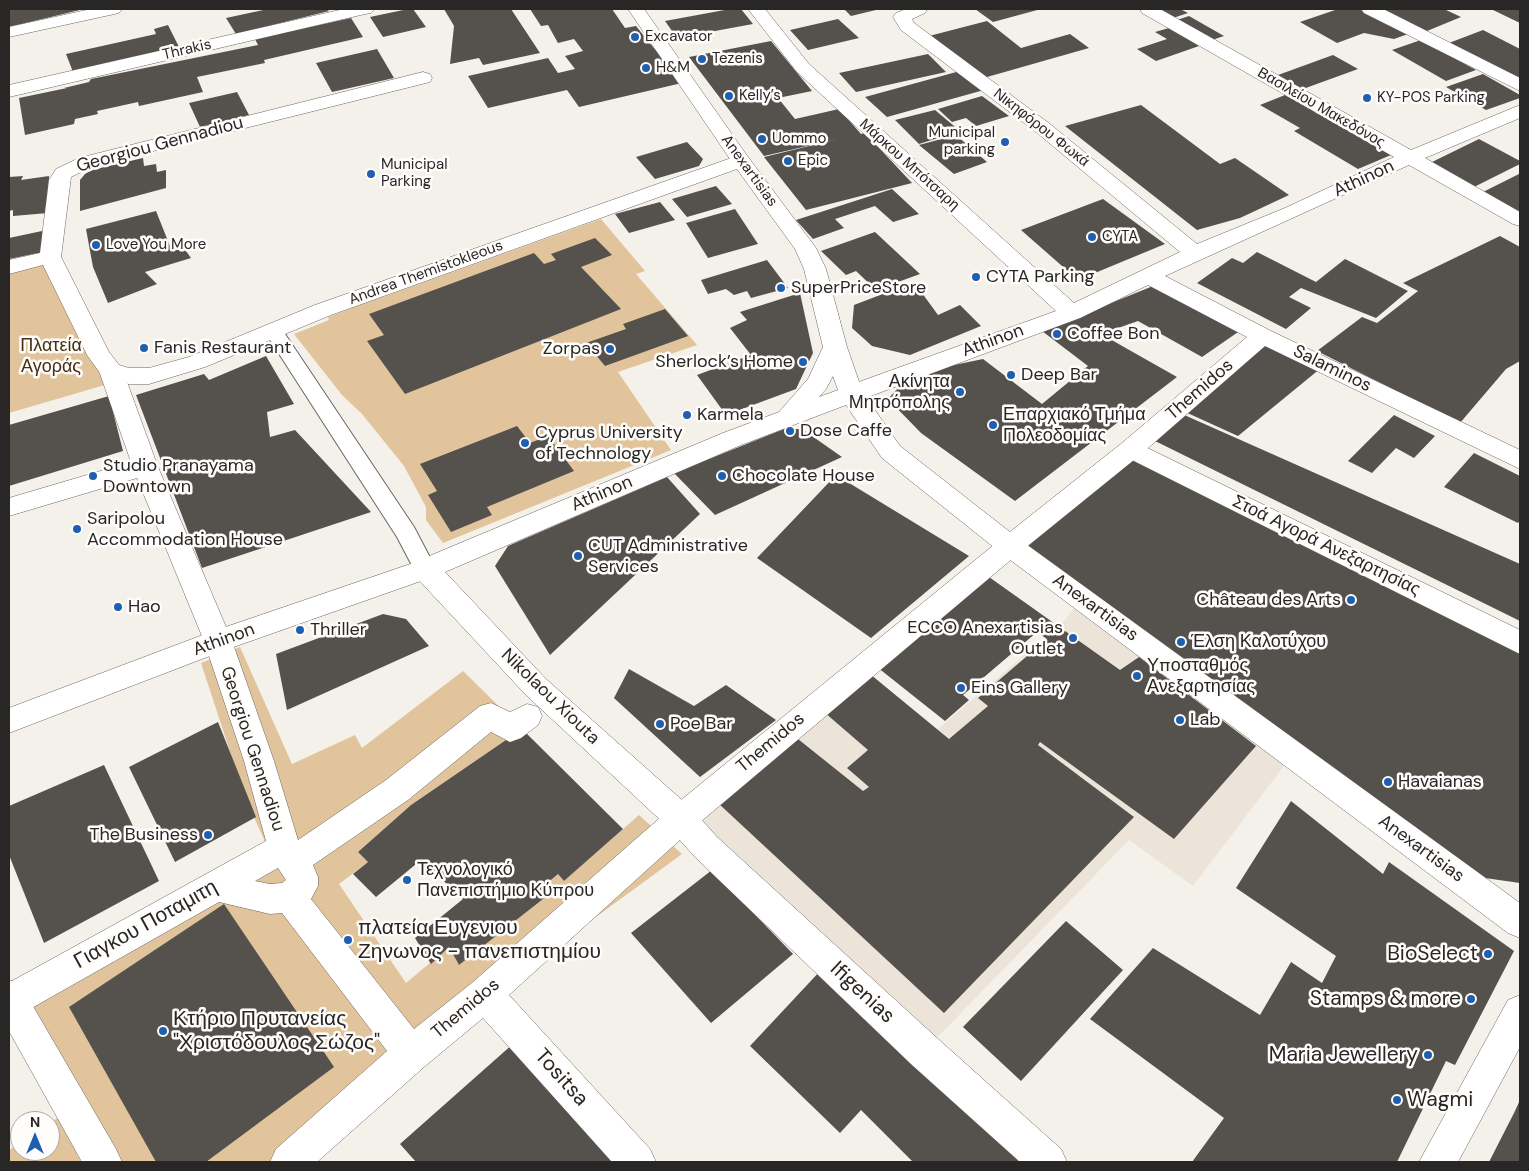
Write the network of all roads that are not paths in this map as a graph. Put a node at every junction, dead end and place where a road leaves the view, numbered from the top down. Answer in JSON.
{"nodes":[{"id":1,"x":114,"y":9,"type":"edge"},
{"id":2,"x":366,"y":9,"type":"edge"},
{"id":3,"x":636,"y":9,"type":"edge"},
{"id":4,"x":756,"y":9,"type":"edge"},
{"id":5,"x":919,"y":9,"type":"edge"},
{"id":6,"x":1148,"y":9,"type":"edge"},
{"id":7,"x":1370,"y":9,"type":"edge"},
{"id":8,"x":9,"y":32,"type":"edge"},
{"id":9,"x":422,"y":78,"type":"dead end"},
{"id":10,"x":1520,"y":85,"type":"edge"},
{"id":11,"x":9,"y":91,"type":"edge"},
{"id":12,"x":1520,"y":111,"type":"edge"},
{"id":13,"x":1408,"y":158,"type":"junction"},
{"id":14,"x":741,"y":161,"type":"junction"},
{"id":15,"x":1520,"y":220,"type":"edge"},
{"id":16,"x":1195,"y":253,"type":"junction"},
{"id":17,"x":50,"y":257,"type":"junction"},
{"id":18,"x":9,"y":266,"type":"edge"},
{"id":19,"x":1146,"y":275,"type":"junction"},
{"id":20,"x":1072,"y":313,"type":"junction"},
{"id":21,"x":274,"y":332,"type":"junction"},
{"id":22,"x":1263,"y":336,"type":"junction"},
{"id":23,"x":835,"y":347,"type":"junction"},
{"id":24,"x":111,"y":371,"type":"junction"},
{"id":25,"x":851,"y":394,"type":"junction"},
{"id":26,"x":786,"y":418,"type":"junction"},
{"id":27,"x":1131,"y":449,"type":"junction"},
{"id":28,"x":1520,"y":460,"type":"edge"},
{"id":29,"x":146,"y":467,"type":"junction"},
{"id":30,"x":9,"y":507,"type":"edge"},
{"id":31,"x":1010,"y":546,"type":"junction"},
{"id":32,"x":424,"y":569,"type":"junction"},
{"id":33,"x":218,"y":641,"type":"junction"},
{"id":34,"x":1520,"y":643,"type":"edge"},
{"id":35,"x":527,"y":716,"type":"dead end"},
{"id":36,"x":9,"y":721,"type":"edge"},
{"id":37,"x":681,"y":818,"type":"junction"},
{"id":38,"x":289,"y":854,"type":"junction"},
{"id":39,"x":217,"y":886,"type":"junction"},
{"id":40,"x":290,"y":897,"type":"junction"},
{"id":41,"x":1520,"y":922,"type":"edge"},
{"id":42,"x":485,"y":994,"type":"junction"},
{"id":43,"x":9,"y":1000,"type":"edge"},
{"id":44,"x":1520,"y":1012,"type":"edge"},
{"id":45,"x":411,"y":1054,"type":"junction"},
{"id":46,"x":103,"y":1162,"type":"edge"},
{"id":47,"x":290,"y":1162,"type":"edge"},
{"id":48,"x":637,"y":1162,"type":"edge"},
{"id":49,"x":1048,"y":1162,"type":"edge"},
{"id":50,"x":1438,"y":1162,"type":"edge"}],
"edges":[{"from":1,"to":8,"type":"street"},
{"from":2,"to":11,"type":"street","name":"Thrakis"},
{"from":3,"to":14,"type":"street","name":"Anexartisias"},
{"from":4,"to":20,"type":"street","name":"Μάρκου Μπότσαρη"},
{"from":5,"to":16,"type":"street","name":"Νικηφόρου Φωκά"},
{"from":6,"to":13,"type":"street","name":"Βασιλείου Μακεδόνος"},
{"from":7,"to":10,"type":"street"},
{"from":9,"to":17,"type":"street","name":"Georgiou Gennadiou"},
{"from":12,"to":13,"type":"street","name":"Athinon"},
{"from":13,"to":15,"type":"street","name":"Βασιλείου Μακεδόνος"},
{"from":13,"to":16,"type":"street","name":"Athinon"},
{"from":14,"to":21,"type":"street","name":"Andrea Themistokleous"},
{"from":14,"to":23,"type":"street","name":"Anexartisias"},
{"from":16,"to":19,"type":"street","name":"Athinon"},
{"from":17,"to":18,"type":"street"},
{"from":17,"to":24,"type":"street","name":"Georgiou Gennadiou"},
{"from":19,"to":20,"type":"street","name":"Athinon"},
{"from":19,"to":22,"type":"street","name":"Salaminos"},
{"from":20,"to":25,"type":"street","name":"Athinon"},
{"from":21,"to":24,"type":"street","name":"Andrea Themistokleous"},
{"from":21,"to":32,"type":"lane"},
{"from":22,"to":27,"type":"street","name":"Themidos"},
{"from":22,"to":28,"type":"street","name":"Salaminos"},
{"from":23,"to":25,"type":"street","name":"Anexartisias"},
{"from":23,"to":26,"type":"street"},
{"from":24,"to":29,"type":"street","name":"Georgiou Gennadiou"},
{"from":25,"to":26,"type":"street","name":"Athinon"},
{"from":25,"to":31,"type":"street","name":"Anexartisias"},
{"from":26,"to":32,"type":"street","name":"Athinon"},
{"from":27,"to":31,"type":"street","name":"Themidos"},
{"from":27,"to":34,"type":"street","name":"Στοά Αγορά Ανεξαρτησίας"},
{"from":29,"to":30,"type":"street"},
{"from":29,"to":33,"type":"street","name":"Georgiou Gennadiou"},
{"from":31,"to":37,"type":"street","name":"Themidos"},
{"from":31,"to":41,"type":"street","name":"Anexartisias"},
{"from":32,"to":33,"type":"street","name":"Athinon"},
{"from":32,"to":37,"type":"street","name":"Nikolaou Xiouta"},
{"from":33,"to":36,"type":"street","name":"Athinon"},
{"from":33,"to":38,"type":"street","name":"Georgiou Gennadiou"},
{"from":35,"to":38,"type":"street","name":"Γιαγκου Ποταμιτη"},
{"from":37,"to":42,"type":"street","name":"Themidos"},
{"from":37,"to":49,"type":"street","name":"Ifigenias"},
{"from":38,"to":39,"type":"street","name":"Γιαγκου Ποταμιτη"},
{"from":38,"to":40,"type":"street","name":"Georgiou Gennadiou"},
{"from":39,"to":40,"type":"street"},
{"from":39,"to":43,"type":"street","name":"Γιαγκου Ποταμιτη"},
{"from":40,"to":45,"type":"street"},
{"from":42,"to":45,"type":"street","name":"Themidos"},
{"from":42,"to":48,"type":"street","name":"Tositsa"},
{"from":43,"to":46,"type":"street"},
{"from":44,"to":50,"type":"street"},
{"from":45,"to":47,"type":"street","name":"Themidos"}]}
